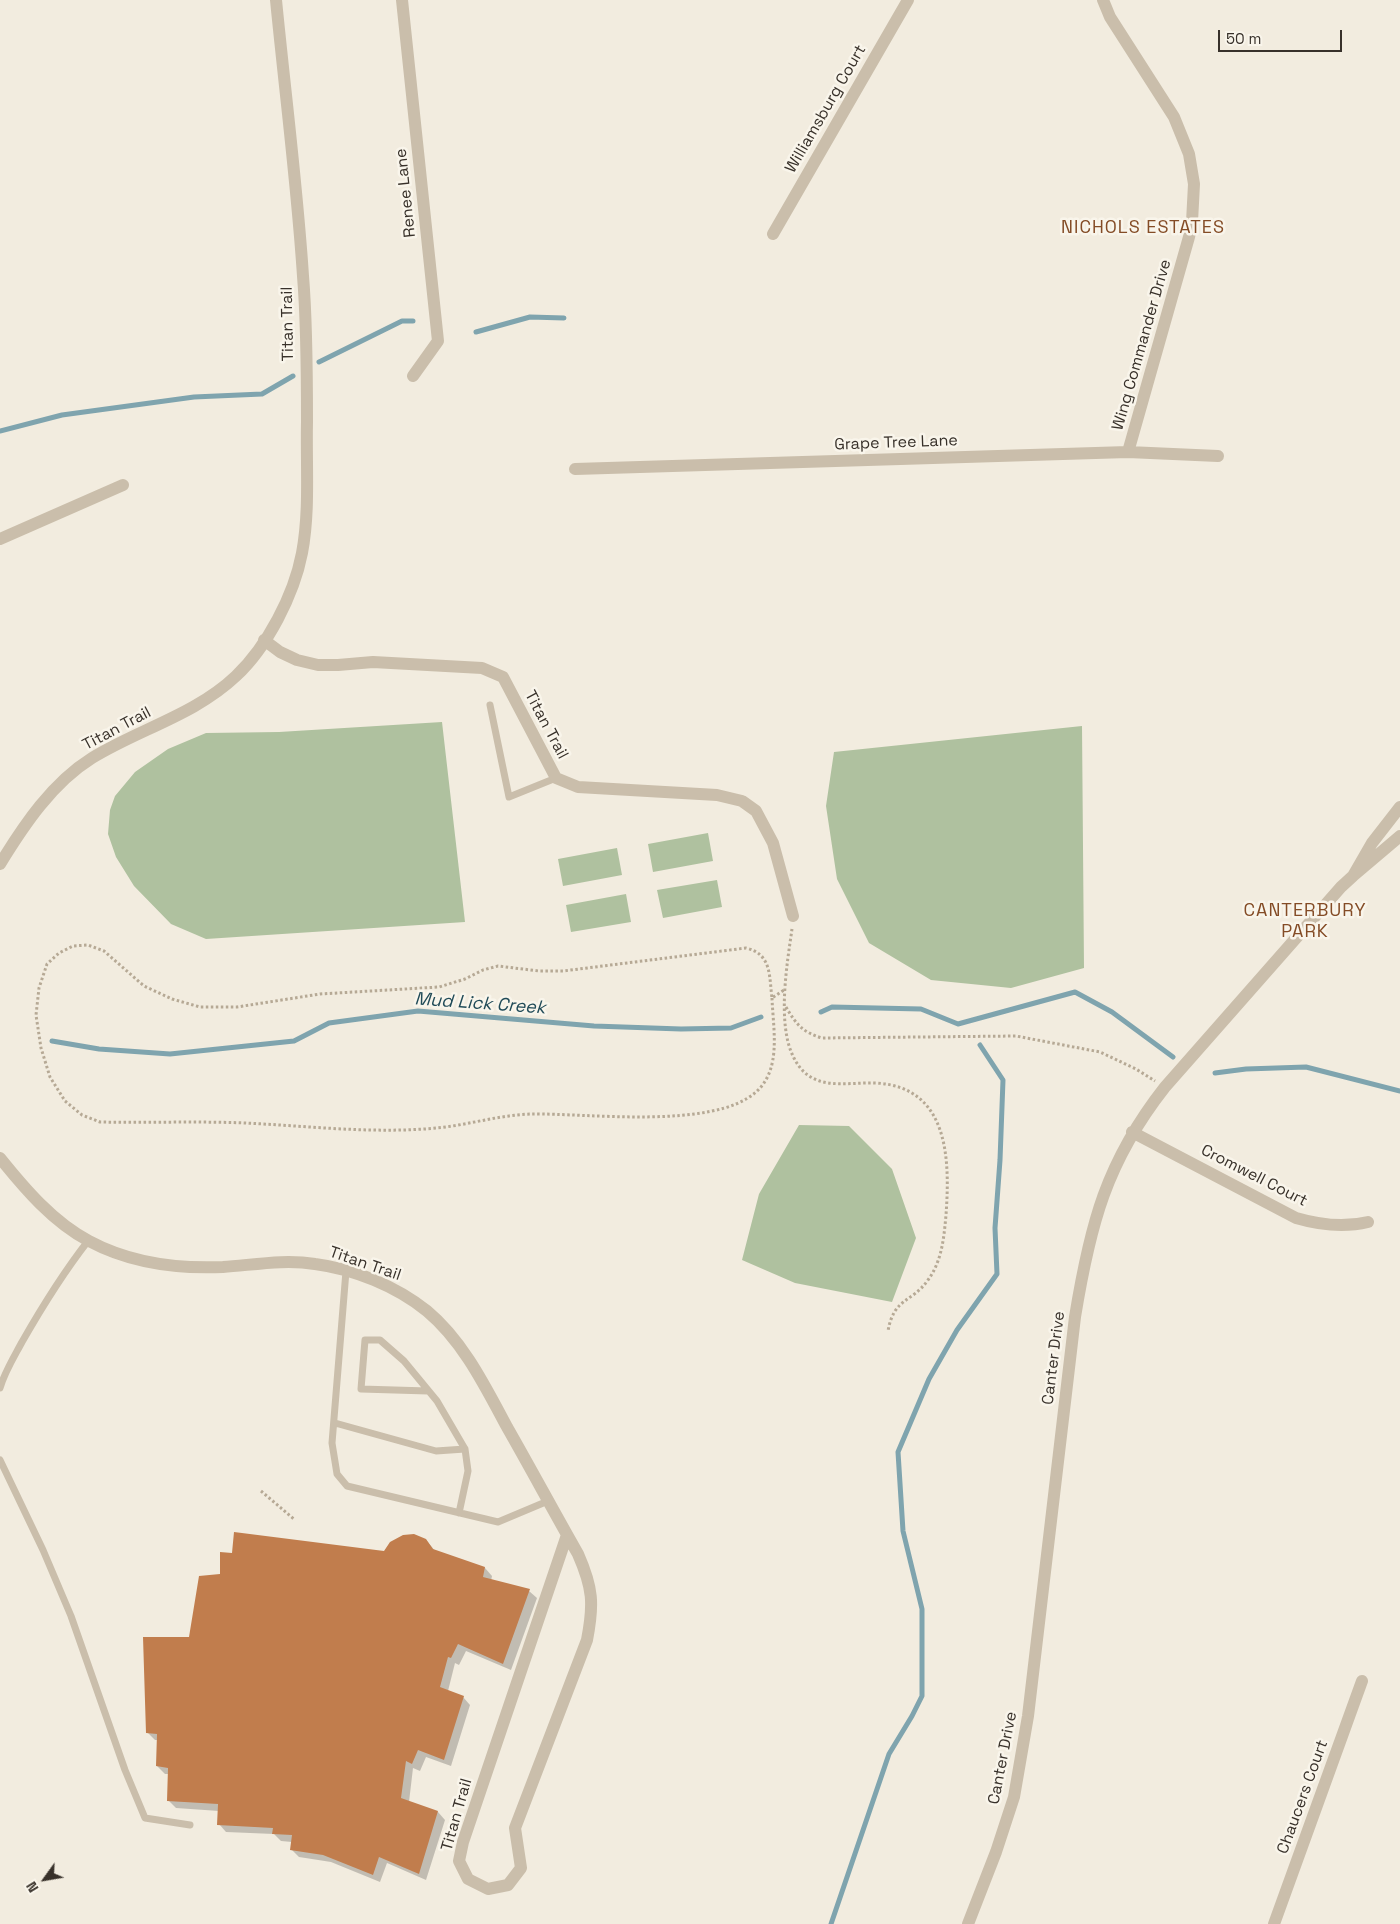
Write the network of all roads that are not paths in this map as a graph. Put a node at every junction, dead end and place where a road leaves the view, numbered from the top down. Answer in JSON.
{"nodes":[{"id":1,"x":276,"y":0,"type":"edge"},
{"id":2,"x":402,"y":0,"type":"edge"},
{"id":3,"x":908,"y":0,"type":"edge"},
{"id":4,"x":1103,"y":0,"type":"edge"},
{"id":5,"x":773,"y":234,"type":"dead end"},
{"id":6,"x":413,"y":376,"type":"dead end"},
{"id":7,"x":1128,"y":452,"type":"junction"},
{"id":8,"x":1218,"y":456,"type":"dead end"},
{"id":9,"x":576,"y":470,"type":"dead end"},
{"id":10,"x":123,"y":485,"type":"dead end"},
{"id":11,"x":0,"y":539,"type":"edge"},
{"id":12,"x":264,"y":640,"type":"junction"},
{"id":13,"x":490,"y":705,"type":"dead end"},
{"id":14,"x":556,"y":778,"type":"junction"},
{"id":15,"x":1400,"y":807,"type":"edge"},
{"id":16,"x":1400,"y":836,"type":"edge"},
{"id":17,"x":0,"y":864,"type":"edge"},
{"id":18,"x":1353,"y":876,"type":"junction"},
{"id":19,"x":793,"y":916,"type":"road end"},
{"id":20,"x":1132,"y":1132,"type":"junction"},
{"id":21,"x":0,"y":1158,"type":"edge"},
{"id":22,"x":1368,"y":1222,"type":"dead end"},
{"id":23,"x":88,"y":1241,"type":"junction"},
{"id":24,"x":346,"y":1270,"type":"junction"},
{"id":25,"x":0,"y":1388,"type":"edge"},
{"id":26,"x":428,"y":1391,"type":"junction"},
{"id":27,"x":334,"y":1423,"type":"junction"},
{"id":28,"x":465,"y":1449,"type":"junction"},
{"id":29,"x":0,"y":1460,"type":"edge"},
{"id":30,"x":548,"y":1501,"type":"junction"},
{"id":31,"x":459,"y":1513,"type":"junction"},
{"id":32,"x":567,"y":1535,"type":"junction"},
{"id":33,"x":1362,"y":1681,"type":"dead end"},
{"id":34,"x":190,"y":1825,"type":"dead end"},
{"id":35,"x":968,"y":1924,"type":"edge"},
{"id":36,"x":1274,"y":1924,"type":"edge"}],
"edges":[{"from":1,"to":12,"type":"street","name":"Titan Trail"},
{"from":2,"to":6,"type":"street","name":"Renee Lane"},
{"from":3,"to":5,"type":"street","name":"Williamsburg Court"},
{"from":4,"to":7,"type":"street","name":"Wing Commander Drive"},
{"from":7,"to":8,"type":"street","name":"Grape Tree Lane"},
{"from":7,"to":9,"type":"street","name":"Grape Tree Lane"},
{"from":10,"to":11,"type":"street"},
{"from":12,"to":14,"type":"street","name":"Titan Trail"},
{"from":12,"to":17,"type":"street","name":"Titan Trail"},
{"from":13,"to":14,"type":"lane"},
{"from":14,"to":19,"type":"street","name":"Titan Trail"},
{"from":15,"to":18,"type":"street","name":"Canter Drive"},
{"from":16,"to":18,"type":"street","name":"Canter Drive"},
{"from":18,"to":20,"type":"street","name":"Canter Drive"},
{"from":20,"to":22,"type":"street","name":"Cromwell Court"},
{"from":20,"to":35,"type":"street","name":"Canter Drive"},
{"from":21,"to":23,"type":"street","name":"Titan Trail"},
{"from":23,"to":24,"type":"street","name":"Titan Trail"},
{"from":23,"to":25,"type":"lane"},
{"from":24,"to":27,"type":"lane"},
{"from":24,"to":30,"type":"street","name":"Titan Trail"},
{"from":26,"to":26,"type":"lane"},
{"from":26,"to":28,"type":"lane"},
{"from":27,"to":28,"type":"lane"},
{"from":27,"to":31,"type":"lane"},
{"from":28,"to":31,"type":"lane"},
{"from":29,"to":34,"type":"lane"},
{"from":30,"to":31,"type":"lane"},
{"from":30,"to":32,"type":"street","name":"Titan Trail"},
{"from":32,"to":32,"type":"street","name":"Titan Trail"},
{"from":33,"to":36,"type":"street","name":"Chaucers Court"}]}
